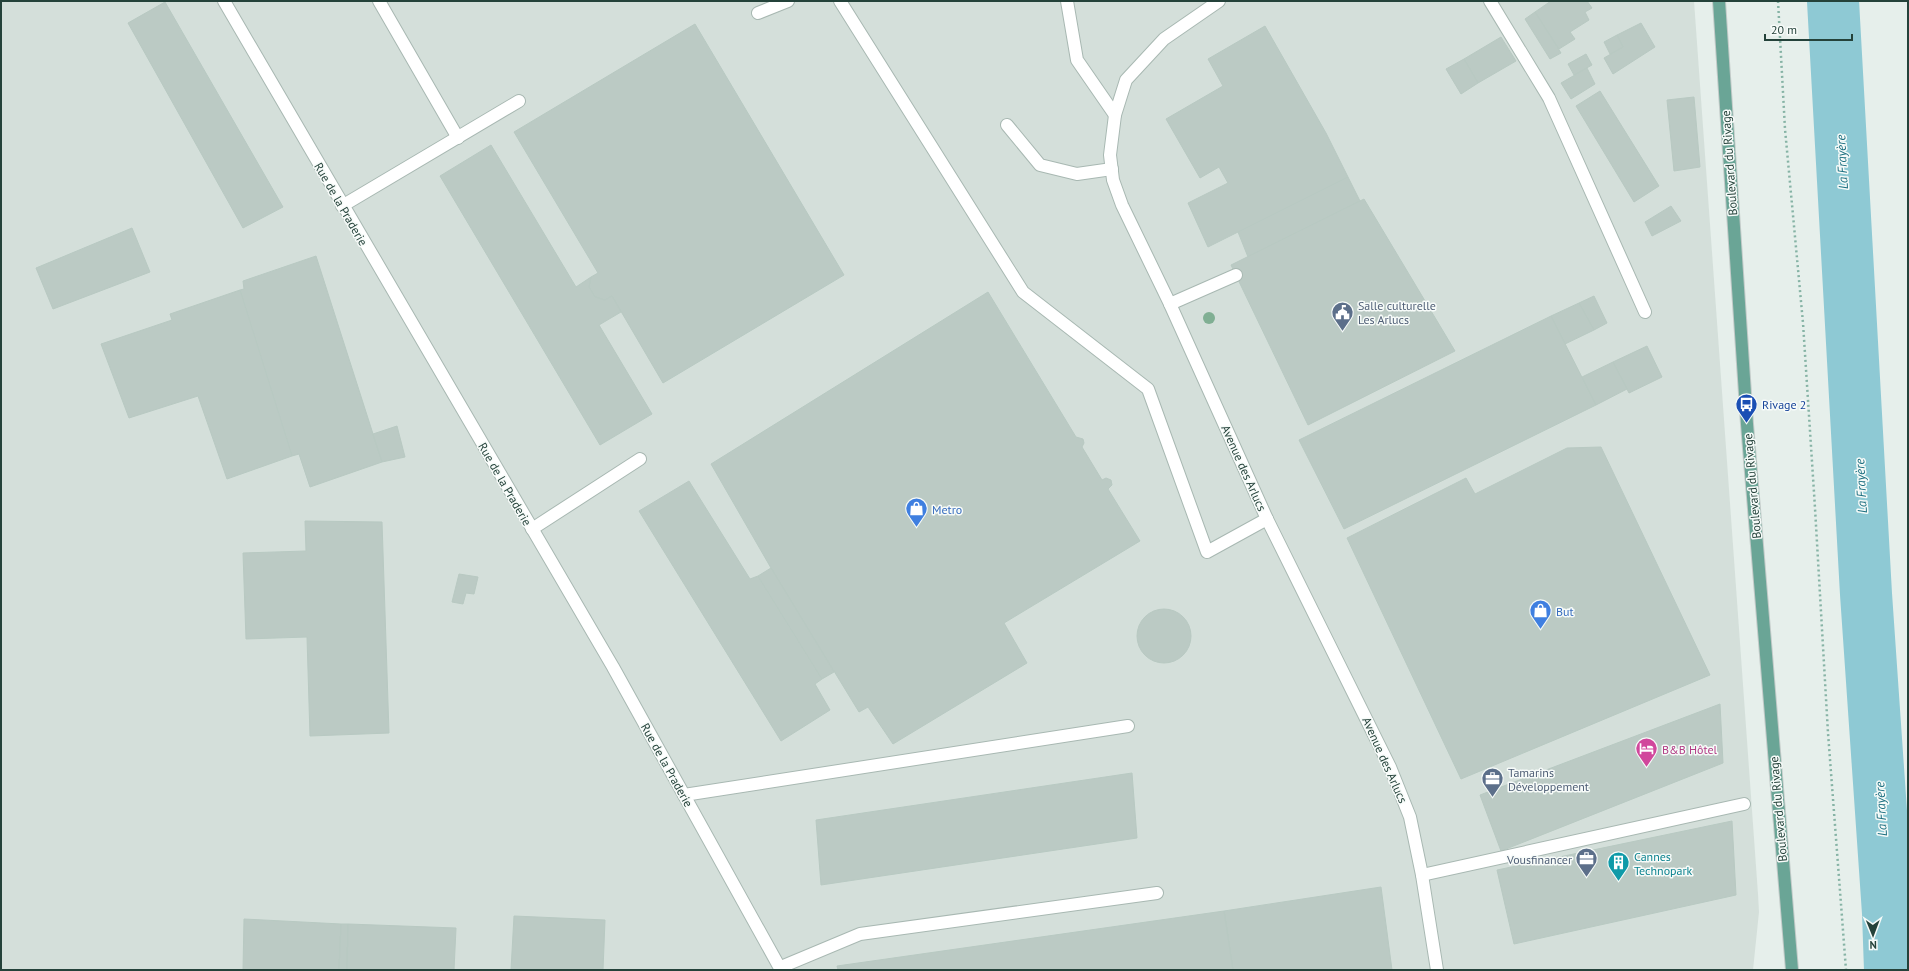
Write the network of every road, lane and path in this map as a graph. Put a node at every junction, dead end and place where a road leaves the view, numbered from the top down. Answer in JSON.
{"nodes":[{"id":1,"x":224,"y":1,"type":"edge"},
{"id":2,"x":379,"y":1,"type":"edge"},
{"id":3,"x":788,"y":1,"type":"edge"},
{"id":4,"x":840,"y":1,"type":"edge"},
{"id":5,"x":1067,"y":1,"type":"edge"},
{"id":6,"x":1219,"y":1,"type":"edge"},
{"id":7,"x":1490,"y":1,"type":"edge"},
{"id":8,"x":1718,"y":1,"type":"edge"},
{"id":9,"x":1778,"y":1,"type":"edge"},
{"id":10,"x":758,"y":13,"type":"dead end"},
{"id":11,"x":519,"y":101,"type":"dead end"},
{"id":12,"x":1115,"y":114,"type":"junction"},
{"id":13,"x":1007,"y":125,"type":"dead end"},
{"id":14,"x":458,"y":138,"type":"junction"},
{"id":15,"x":1112,"y":168,"type":"junction"},
{"id":16,"x":342,"y":206,"type":"junction"},
{"id":17,"x":1236,"y":275,"type":"dead end"},
{"id":18,"x":1170,"y":304,"type":"junction"},
{"id":19,"x":1645,"y":312,"type":"dead end"},
{"id":20,"x":640,"y":459,"type":"dead end"},
{"id":21,"x":1267,"y":519,"type":"junction"},
{"id":22,"x":532,"y":529,"type":"junction"},
{"id":23,"x":1128,"y":726,"type":"dead end"},
{"id":24,"x":684,"y":795,"type":"junction"},
{"id":25,"x":1744,"y":804,"type":"dead end"},
{"id":26,"x":1422,"y":875,"type":"junction"},
{"id":27,"x":1157,"y":893,"type":"dead end"},
{"id":28,"x":781,"y":969,"type":"edge"},
{"id":29,"x":1437,"y":970,"type":"edge"},
{"id":30,"x":1792,"y":970,"type":"edge"},
{"id":31,"x":1846,"y":970,"type":"edge"}],
"edges":[{"from":1,"to":16,"type":"street","name":"Rue de la Praderie"},
{"from":2,"to":14,"type":"street"},
{"from":3,"to":10,"type":"street"},
{"from":4,"to":21,"type":"street"},
{"from":5,"to":12,"type":"street"},
{"from":6,"to":12,"type":"street","name":"Avenue des Arlucs"},
{"from":7,"to":19,"type":"street"},
{"from":8,"to":30,"type":"main road","name":"Boulevard du Rivage"},
{"from":9,"to":31,"type":"path"},
{"from":11,"to":14,"type":"street"},
{"from":12,"to":15,"type":"street","name":"Avenue des Arlucs"},
{"from":13,"to":15,"type":"street"},
{"from":14,"to":16,"type":"street"},
{"from":15,"to":18,"type":"street","name":"Avenue des Arlucs"},
{"from":16,"to":22,"type":"street","name":"Rue de la Praderie"},
{"from":17,"to":18,"type":"street"},
{"from":18,"to":21,"type":"street","name":"Avenue des Arlucs"},
{"from":20,"to":22,"type":"street"},
{"from":21,"to":26,"type":"street","name":"Avenue des Arlucs"},
{"from":22,"to":24,"type":"street","name":"Rue de la Praderie"},
{"from":23,"to":24,"type":"street"},
{"from":24,"to":28,"type":"street","name":"Rue de la Praderie"},
{"from":25,"to":26,"type":"street"},
{"from":26,"to":29,"type":"street","name":"Avenue des Arlucs"},
{"from":27,"to":28,"type":"street"}]}
